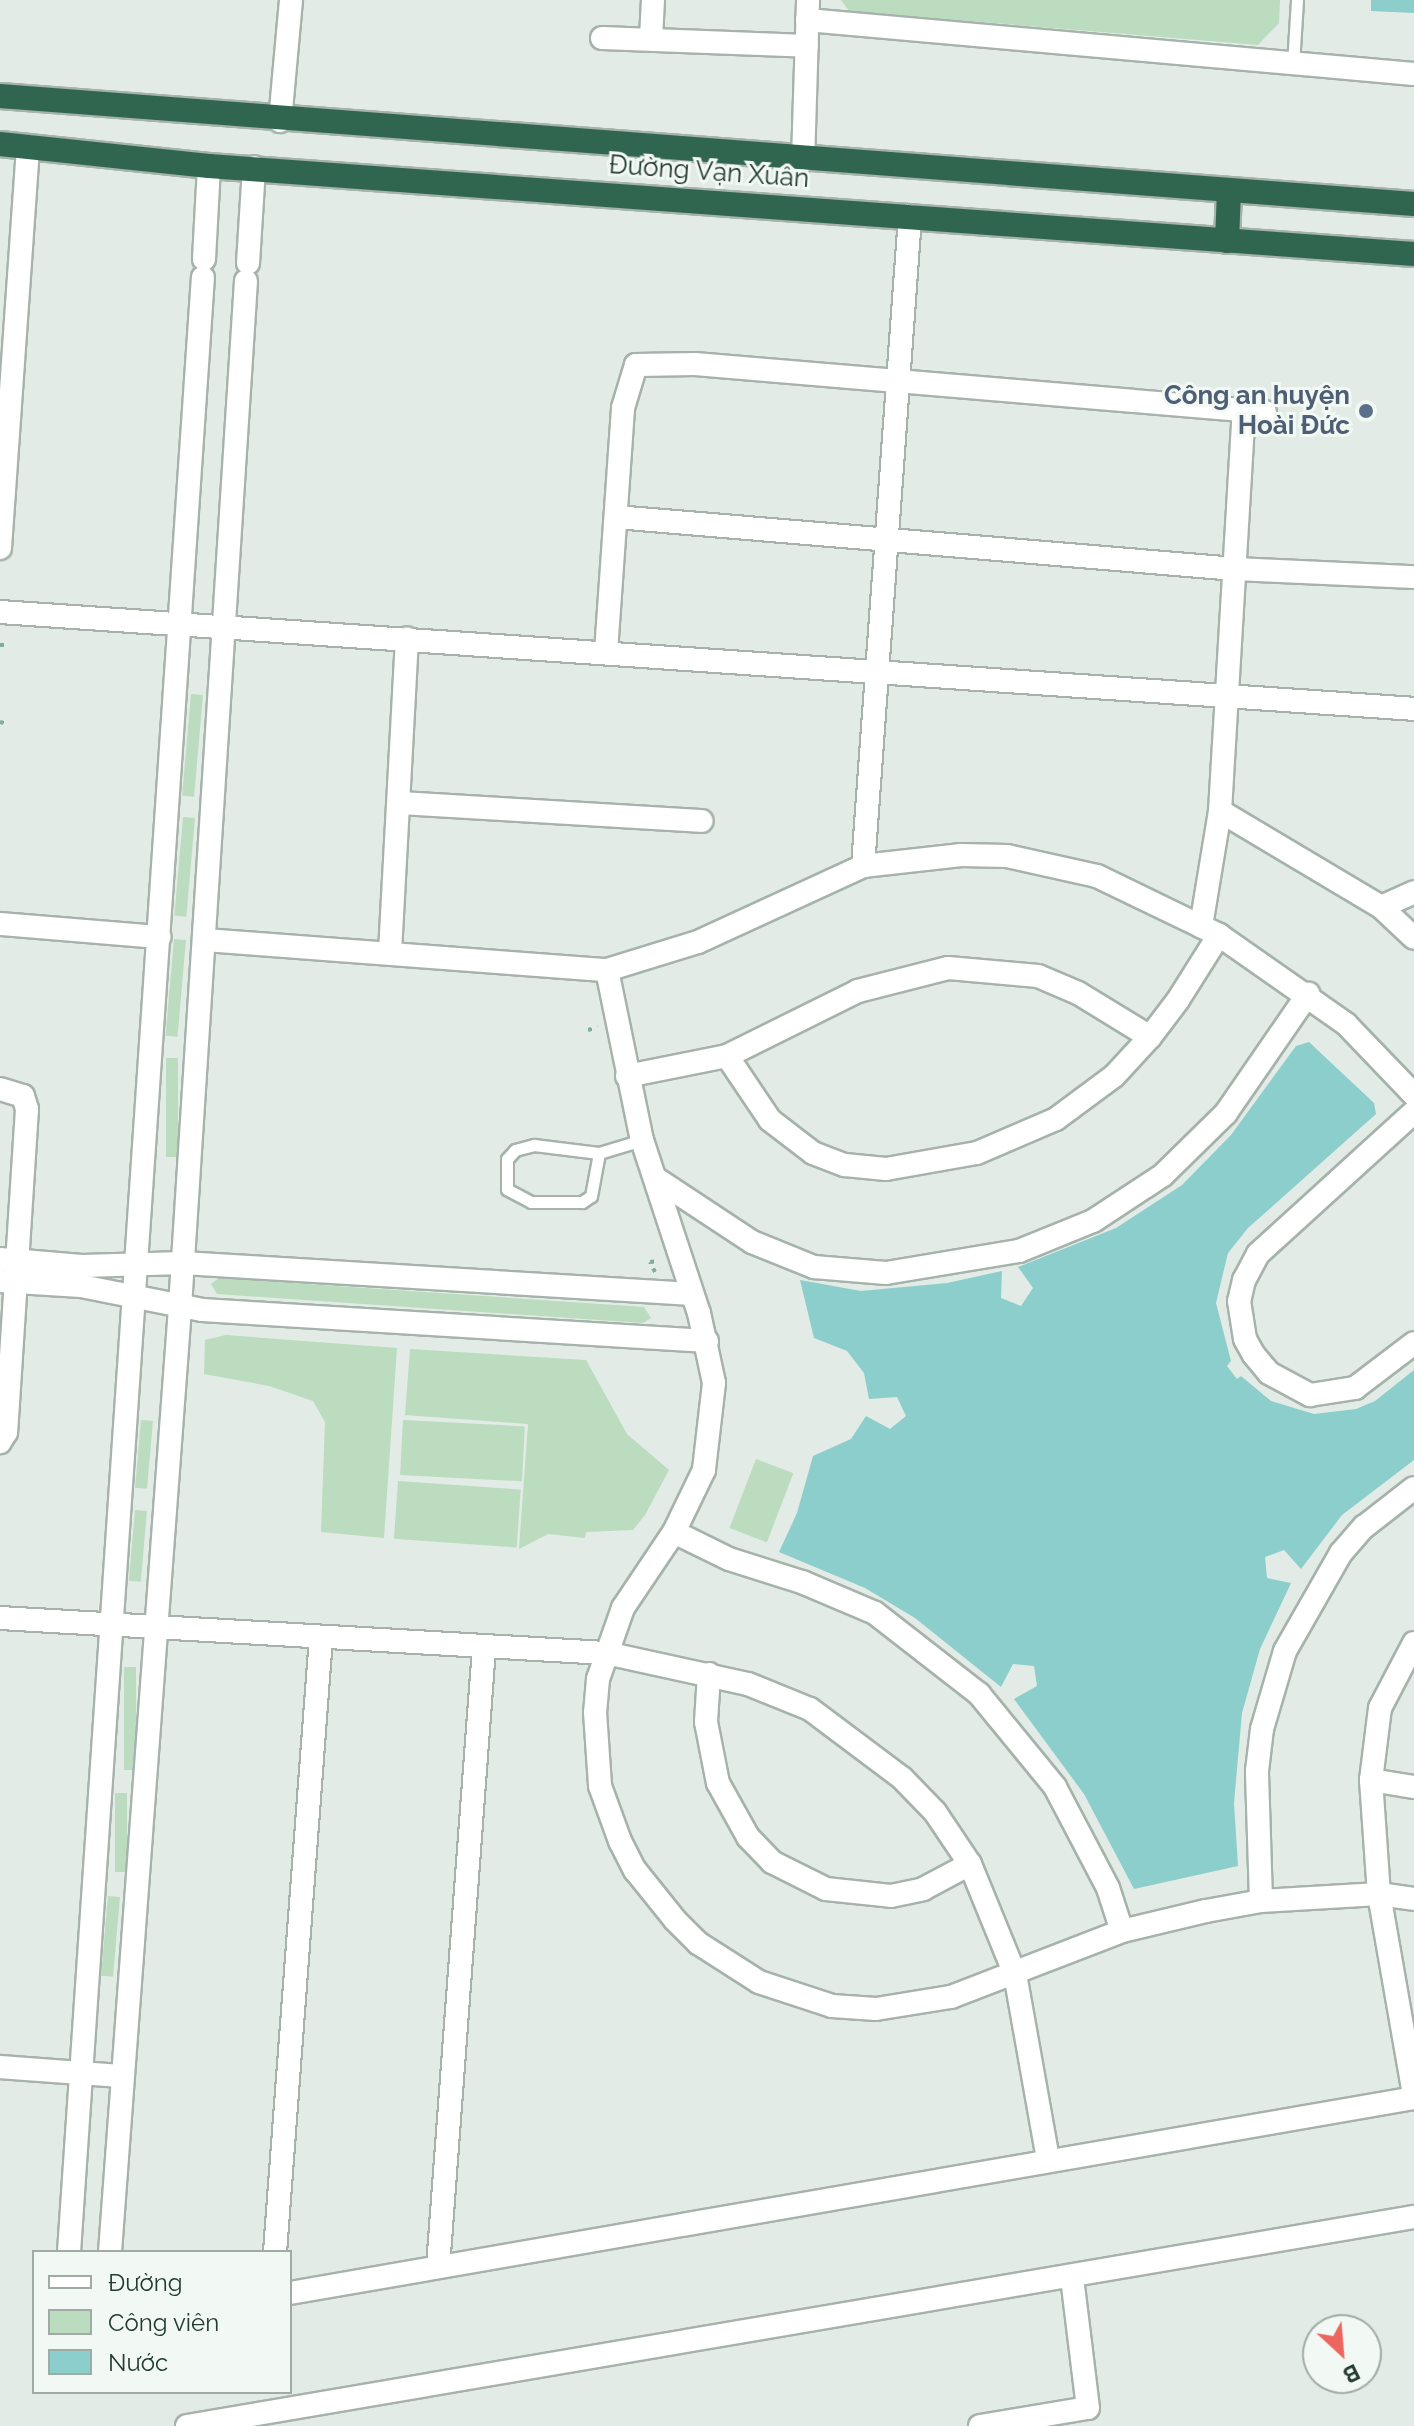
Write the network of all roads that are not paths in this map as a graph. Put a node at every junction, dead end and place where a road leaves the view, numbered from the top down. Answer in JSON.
{"nodes":[{"id":1,"x":291,"y":0,"type":"edge"},
{"id":2,"x":653,"y":0,"type":"edge"},
{"id":3,"x":1297,"y":0,"type":"edge"},
{"id":4,"x":808,"y":10,"type":"edge"},
{"id":5,"x":602,"y":38,"type":"dead end"},
{"id":6,"x":651,"y":38,"type":"junction"},
{"id":7,"x":807,"y":46,"type":"junction"},
{"id":8,"x":1293,"y":64,"type":"junction"},
{"id":9,"x":1414,"y":74,"type":"edge"},
{"id":10,"x":0,"y":96,"type":"edge"},
{"id":11,"x":280,"y":121,"type":"junction"},
{"id":12,"x":0,"y":144,"type":"edge"},
{"id":13,"x":28,"y":146,"type":"junction"},
{"id":14,"x":803,"y":161,"type":"junction"},
{"id":15,"x":209,"y":166,"type":"junction"},
{"id":16,"x":254,"y":167,"type":"junction"},
{"id":17,"x":1229,"y":191,"type":"junction"},
{"id":18,"x":1414,"y":204,"type":"edge"},
{"id":19,"x":910,"y":216,"type":"junction"},
{"id":20,"x":1227,"y":241,"type":"junction"},
{"id":21,"x":1414,"y":254,"type":"edge"},
{"id":22,"x":897,"y":382,"type":"junction"},
{"id":23,"x":2,"y":498,"type":"edge"},
{"id":24,"x":616,"y":517,"type":"junction"},
{"id":25,"x":883,"y":541,"type":"junction"},
{"id":26,"x":0,"y":548,"type":"edge"},
{"id":27,"x":1235,"y":569,"type":"junction"},
{"id":28,"x":1414,"y":577,"type":"edge"},
{"id":29,"x":0,"y":612,"type":"edge"},
{"id":30,"x":181,"y":623,"type":"junction"},
{"id":31,"x":222,"y":625,"type":"junction"},
{"id":32,"x":407,"y":638,"type":"junction"},
{"id":33,"x":606,"y":652,"type":"junction"},
{"id":34,"x":874,"y":671,"type":"junction"},
{"id":35,"x":1227,"y":696,"type":"junction"},
{"id":36,"x":1414,"y":709,"type":"edge"},
{"id":37,"x":399,"y":803,"type":"junction"},
{"id":38,"x":1220,"y":811,"type":"junction"},
{"id":39,"x":701,"y":821,"type":"dead end"},
{"id":40,"x":863,"y":866,"type":"junction"},
{"id":41,"x":1414,"y":892,"type":"edge"},
{"id":42,"x":1381,"y":907,"type":"junction"},
{"id":43,"x":0,"y":924,"type":"edge"},
{"id":44,"x":1210,"y":931,"type":"junction"},
{"id":45,"x":159,"y":937,"type":"junction"},
{"id":46,"x":1414,"y":938,"type":"edge"},
{"id":47,"x":205,"y":940,"type":"junction"},
{"id":48,"x":390,"y":952,"type":"junction"},
{"id":49,"x":607,"y":970,"type":"junction"},
{"id":50,"x":1308,"y":994,"type":"junction"},
{"id":51,"x":1150,"y":1037,"type":"junction"},
{"id":52,"x":727,"y":1056,"type":"junction"},
{"id":53,"x":627,"y":1076,"type":"junction"},
{"id":54,"x":0,"y":1089,"type":"edge"},
{"id":55,"x":1414,"y":1095,"type":"edge"},
{"id":56,"x":1414,"y":1112,"type":"edge"},
{"id":57,"x":642,"y":1140,"type":"junction"},
{"id":58,"x":599,"y":1153,"type":"junction"},
{"id":59,"x":655,"y":1178,"type":"junction"},
{"id":60,"x":137,"y":1262,"type":"junction"},
{"id":61,"x":183,"y":1263,"type":"junction"},
{"id":62,"x":8,"y":1271,"type":"edge"},
{"id":63,"x":692,"y":1294,"type":"junction"},
{"id":64,"x":134,"y":1300,"type":"junction"},
{"id":65,"x":180,"y":1307,"type":"junction"},
{"id":66,"x":707,"y":1341,"type":"junction"},
{"id":67,"x":1414,"y":1343,"type":"edge"},
{"id":68,"x":0,"y":1442,"type":"edge"},
{"id":69,"x":1414,"y":1488,"type":"edge"},
{"id":70,"x":674,"y":1532,"type":"junction"},
{"id":71,"x":0,"y":1618,"type":"edge"},
{"id":72,"x":110,"y":1624,"type":"junction"},
{"id":73,"x":158,"y":1626,"type":"junction"},
{"id":74,"x":321,"y":1638,"type":"junction"},
{"id":75,"x":1414,"y":1643,"type":"edge"},
{"id":76,"x":484,"y":1648,"type":"junction"},
{"id":77,"x":606,"y":1653,"type":"junction"},
{"id":78,"x":709,"y":1674,"type":"junction"},
{"id":79,"x":1371,"y":1780,"type":"junction"},
{"id":80,"x":1414,"y":1787,"type":"edge"},
{"id":81,"x":970,"y":1864,"type":"junction"},
{"id":82,"x":1379,"y":1894,"type":"junction"},
{"id":83,"x":1414,"y":1899,"type":"edge"},
{"id":84,"x":1261,"y":1901,"type":"junction"},
{"id":85,"x":1122,"y":1931,"type":"junction"},
{"id":86,"x":1015,"y":1974,"type":"junction"},
{"id":87,"x":0,"y":2067,"type":"edge"},
{"id":88,"x":80,"y":2073,"type":"junction"},
{"id":89,"x":120,"y":2076,"type":"junction"},
{"id":90,"x":1414,"y":2097,"type":"edge"},
{"id":91,"x":1048,"y":2160,"type":"junction"},
{"id":92,"x":1414,"y":2217,"type":"edge"},
{"id":93,"x":69,"y":2250,"type":"edge"},
{"id":94,"x":110,"y":2250,"type":"edge"},
{"id":95,"x":275,"y":2250,"type":"edge"},
{"id":96,"x":438,"y":2267,"type":"junction"},
{"id":97,"x":1072,"y":2277,"type":"junction"},
{"id":98,"x":292,"y":2293,"type":"edge"},
{"id":99,"x":298,"y":2416,"type":"edge"},
{"id":100,"x":1089,"y":2417,"type":"edge"},
{"id":101,"x":187,"y":2426,"type":"edge"},
{"id":102,"x":980,"y":2426,"type":"edge"}],
"edges":[{"from":1,"to":11,"type":"street"},
{"from":2,"to":6,"type":"street"},
{"from":3,"to":8,"type":"lane"},
{"from":4,"to":7,"type":"street"},
{"from":4,"to":8,"type":"street"},
{"from":5,"to":6,"type":"street"},
{"from":6,"to":7,"type":"street"},
{"from":7,"to":14,"type":"street"},
{"from":8,"to":9,"type":"street"},
{"from":10,"to":11,"type":"highway","name":"Đường Vạn Xuân"},
{"from":11,"to":14,"type":"highway","name":"Đường Vạn Xuân"},
{"from":12,"to":13,"type":"highway","name":"Đường Vạn Xuân"},
{"from":13,"to":15,"type":"highway","name":"Đường Vạn Xuân"},
{"from":13,"to":23,"type":"street"},
{"from":14,"to":17,"type":"highway","name":"Đường Vạn Xuân"},
{"from":15,"to":16,"type":"highway","name":"Đường Vạn Xuân"},
{"from":15,"to":30,"type":"street"},
{"from":16,"to":19,"type":"highway","name":"Đường Vạn Xuân"},
{"from":16,"to":31,"type":"street"},
{"from":17,"to":18,"type":"highway","name":"Đường Vạn Xuân"},
{"from":17,"to":20,"type":"highway"},
{"from":19,"to":20,"type":"highway","name":"Đường Vạn Xuân"},
{"from":19,"to":22,"type":"street"},
{"from":20,"to":21,"type":"highway","name":"Đường Vạn Xuân"},
{"from":22,"to":24,"type":"street"},
{"from":22,"to":25,"type":"street"},
{"from":22,"to":27,"type":"street"},
{"from":23,"to":26,"type":"street"},
{"from":24,"to":25,"type":"street"},
{"from":24,"to":33,"type":"street"},
{"from":25,"to":27,"type":"street"},
{"from":25,"to":34,"type":"street"},
{"from":27,"to":28,"type":"street"},
{"from":27,"to":35,"type":"street"},
{"from":29,"to":30,"type":"street"},
{"from":30,"to":31,"type":"street"},
{"from":30,"to":45,"type":"street"},
{"from":31,"to":32,"type":"street"},
{"from":31,"to":47,"type":"street"},
{"from":32,"to":33,"type":"street"},
{"from":32,"to":37,"type":"street"},
{"from":33,"to":34,"type":"street"},
{"from":34,"to":35,"type":"street"},
{"from":34,"to":40,"type":"street"},
{"from":35,"to":36,"type":"street"},
{"from":35,"to":38,"type":"street"},
{"from":37,"to":39,"type":"street"},
{"from":37,"to":48,"type":"street"},
{"from":38,"to":42,"type":"street"},
{"from":38,"to":44,"type":"street"},
{"from":40,"to":44,"type":"street"},
{"from":40,"to":49,"type":"street"},
{"from":41,"to":42,"type":"street"},
{"from":42,"to":46,"type":"street"},
{"from":43,"to":45,"type":"street"},
{"from":44,"to":50,"type":"street"},
{"from":44,"to":51,"type":"street"},
{"from":45,"to":60,"type":"street"},
{"from":47,"to":48,"type":"street"},
{"from":47,"to":61,"type":"street"},
{"from":48,"to":49,"type":"street"},
{"from":49,"to":53,"type":"street"},
{"from":50,"to":55,"type":"street"},
{"from":50,"to":59,"type":"street"},
{"from":51,"to":52,"type":"street"},
{"from":51,"to":52,"type":"street"},
{"from":52,"to":53,"type":"street"},
{"from":53,"to":57,"type":"street"},
{"from":54,"to":62,"type":"street"},
{"from":56,"to":67,"type":"street"},
{"from":57,"to":58,"type":"lane"},
{"from":57,"to":59,"type":"street"},
{"from":58,"to":58,"type":"lane"},
{"from":59,"to":63,"type":"street"},
{"from":60,"to":61,"type":"street"},
{"from":60,"to":62,"type":"street"},
{"from":60,"to":64,"type":"street"},
{"from":61,"to":63,"type":"street"},
{"from":61,"to":65,"type":"street"},
{"from":62,"to":64,"type":"street"},
{"from":62,"to":68,"type":"street"},
{"from":63,"to":66,"type":"street"},
{"from":64,"to":65,"type":"street"},
{"from":64,"to":72,"type":"street"},
{"from":65,"to":66,"type":"street"},
{"from":65,"to":73,"type":"street"},
{"from":66,"to":70,"type":"street"},
{"from":69,"to":84,"type":"street"},
{"from":70,"to":77,"type":"street"},
{"from":70,"to":85,"type":"street"},
{"from":71,"to":72,"type":"street"},
{"from":72,"to":73,"type":"street"},
{"from":72,"to":88,"type":"street"},
{"from":73,"to":74,"type":"street"},
{"from":73,"to":89,"type":"street"},
{"from":74,"to":76,"type":"street"},
{"from":74,"to":95,"type":"street"},
{"from":75,"to":79,"type":"street"},
{"from":76,"to":77,"type":"street"},
{"from":76,"to":96,"type":"street"},
{"from":77,"to":78,"type":"street"},
{"from":77,"to":86,"type":"street"},
{"from":78,"to":81,"type":"street"},
{"from":78,"to":81,"type":"street"},
{"from":79,"to":80,"type":"street"},
{"from":79,"to":82,"type":"street"},
{"from":81,"to":86,"type":"street"},
{"from":82,"to":83,"type":"street"},
{"from":82,"to":84,"type":"street"},
{"from":82,"to":90,"type":"street"},
{"from":84,"to":85,"type":"street"},
{"from":85,"to":86,"type":"street"},
{"from":86,"to":91,"type":"street"},
{"from":87,"to":88,"type":"street"},
{"from":88,"to":89,"type":"street"},
{"from":88,"to":93,"type":"street"},
{"from":89,"to":94,"type":"street"},
{"from":90,"to":91,"type":"street"},
{"from":91,"to":96,"type":"street"},
{"from":92,"to":97,"type":"street"},
{"from":96,"to":98,"type":"street"},
{"from":97,"to":99,"type":"street"},
{"from":97,"to":100,"type":"street"},
{"from":99,"to":101,"type":"street"},
{"from":100,"to":102,"type":"street"}]}
